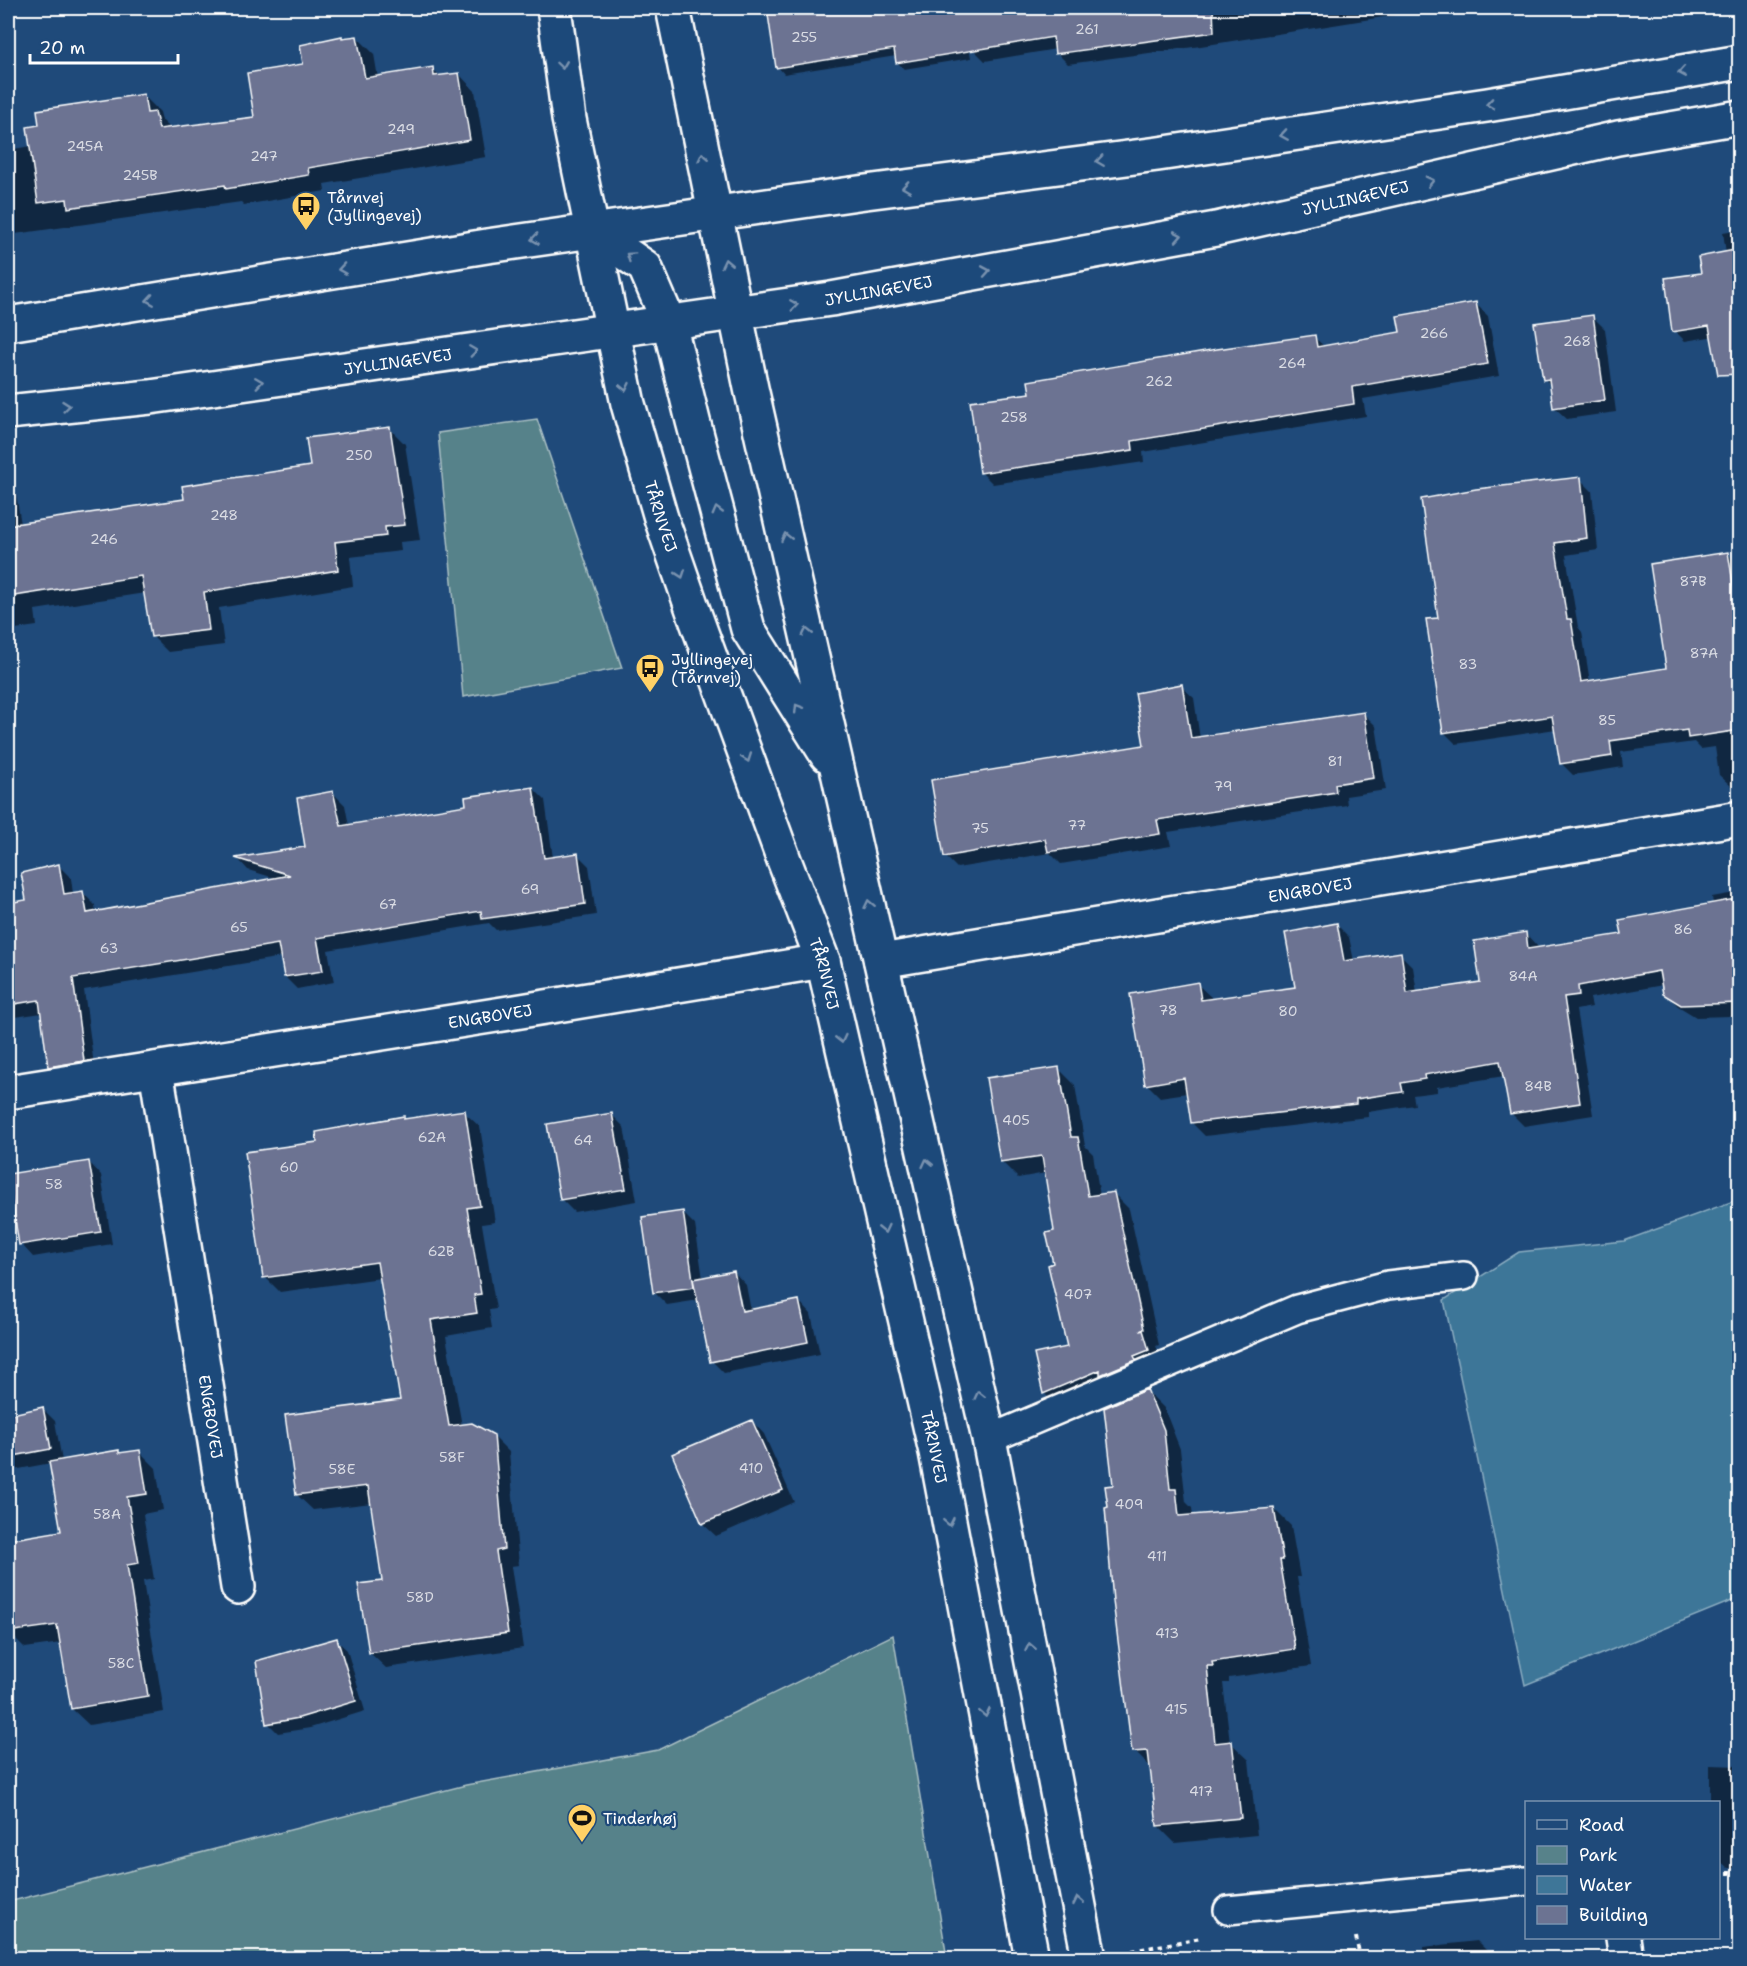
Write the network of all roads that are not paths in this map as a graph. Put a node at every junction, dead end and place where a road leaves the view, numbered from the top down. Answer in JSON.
{"nodes":[{"id":1,"x":554,"y":8,"type":"edge"},
{"id":2,"x":673,"y":8,"type":"edge"},
{"id":3,"x":1740,"y":62,"type":"edge"},
{"id":4,"x":1740,"y":117,"type":"edge"},
{"id":5,"x":715,"y":214,"type":"junction"},
{"id":6,"x":593,"y":231,"type":"junction"},
{"id":7,"x":736,"y":313,"type":"junction"},
{"id":8,"x":669,"y":323,"type":"junction"},
{"id":9,"x":8,"y":324,"type":"edge"},
{"id":10,"x":613,"y":330,"type":"junction"},
{"id":11,"x":8,"y":412,"type":"edge"},
{"id":12,"x":840,"y":776,"type":"junction"},
{"id":13,"x":1740,"y":818,"type":"edge"},
{"id":14,"x":823,"y":961,"type":"junction"},
{"id":15,"x":881,"y":961,"type":"junction"},
{"id":16,"x":156,"y":1069,"type":"junction"},
{"id":17,"x":8,"y":1092,"type":"edge"},
{"id":18,"x":1464,"y":1276,"type":"dead end"},
{"id":19,"x":989,"y":1439,"type":"junction"},
{"id":20,"x":238,"y":1587,"type":"dead end"},
{"id":21,"x":1525,"y":1881,"type":"edge"},
{"id":22,"x":1228,"y":1910,"type":"road end"},
{"id":23,"x":1623,"y":1939,"type":"edge"},
{"id":24,"x":1032,"y":1959,"type":"edge"},
{"id":25,"x":1089,"y":1959,"type":"edge"},
{"id":26,"x":1626,"y":1959,"type":"edge"}],
"edges":[{"from":1,"to":6,"type":"street","name":"TÅRNVEJ","one_way":true},
{"from":5,"to":2,"type":"street","one_way":true},
{"from":3,"to":5,"type":"street","one_way":true},
{"from":7,"to":4,"type":"street","name":"JYLLINGEVEJ","one_way":true},
{"from":5,"to":6,"type":"street"},
{"from":7,"to":5,"type":"street","one_way":true},
{"from":8,"to":6,"type":"street","one_way":true},
{"from":6,"to":9,"type":"street","one_way":true},
{"from":6,"to":10,"type":"street","name":"TÅRNVEJ"},
{"from":7,"to":8,"type":"street","name":"JYLLINGEVEJ"},
{"from":12,"to":7,"type":"street","one_way":true},
{"from":8,"to":10,"type":"street","name":"JYLLINGEVEJ"},
{"from":12,"to":8,"type":"street","one_way":true},
{"from":11,"to":10,"type":"street","name":"JYLLINGEVEJ","one_way":true},
{"from":10,"to":14,"type":"street","name":"TÅRNVEJ","one_way":true},
{"from":15,"to":12,"type":"street","one_way":true},
{"from":13,"to":15,"type":"street","name":"ENGBOVEJ"},
{"from":14,"to":16,"type":"street","name":"ENGBOVEJ"},
{"from":14,"to":24,"type":"street","name":"TÅRNVEJ","one_way":true},
{"from":19,"to":15,"type":"street","one_way":true},
{"from":16,"to":17,"type":"street","name":"ENGBOVEJ"},
{"from":16,"to":20,"type":"street","name":"ENGBOVEJ"},
{"from":18,"to":19,"type":"lane"},
{"from":25,"to":19,"type":"street","one_way":true},
{"from":21,"to":22,"type":"lane"},
{"from":23,"to":26,"type":"street"}]}
